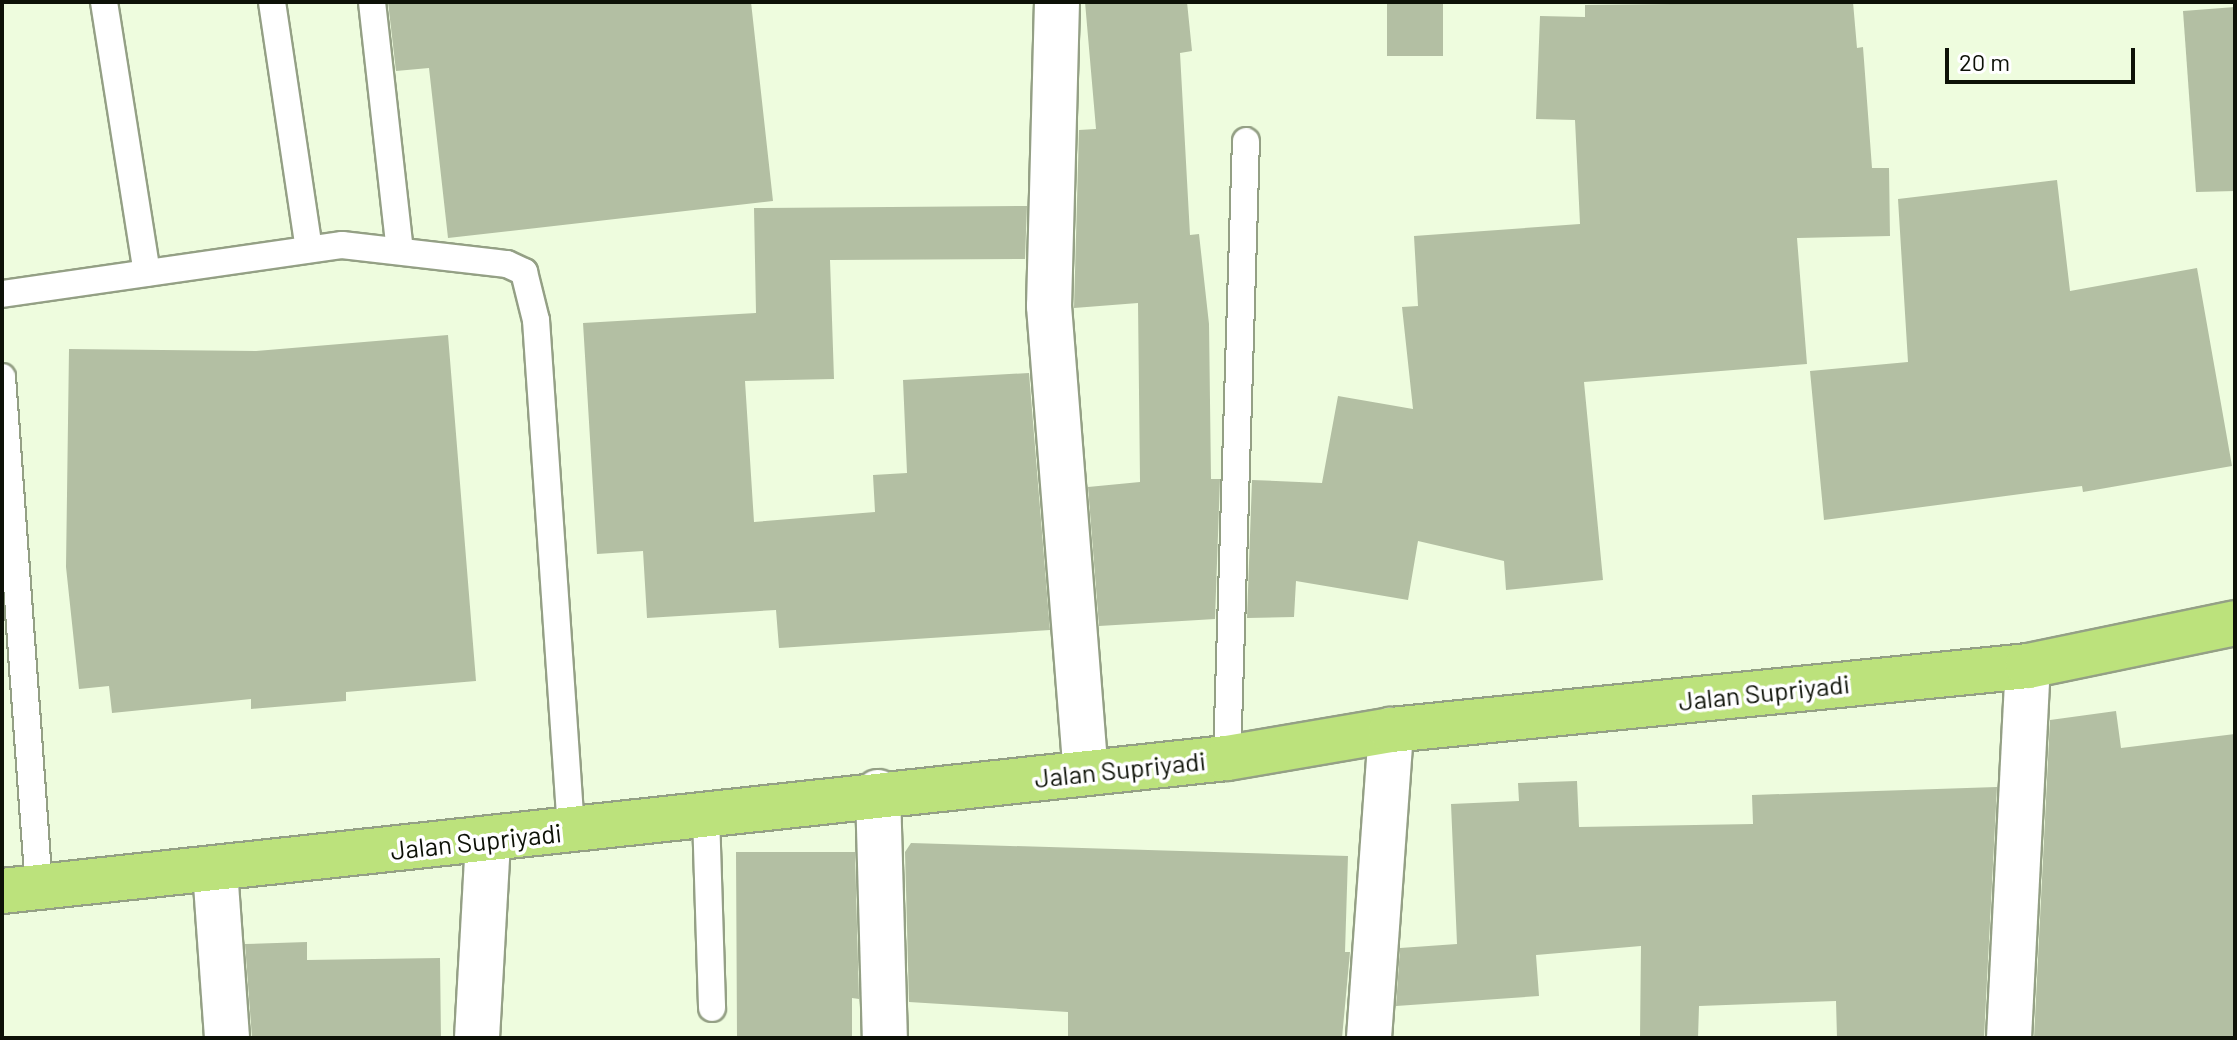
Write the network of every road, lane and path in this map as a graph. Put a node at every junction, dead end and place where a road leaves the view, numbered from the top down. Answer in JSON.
{"nodes":[{"id":1,"x":104,"y":2,"type":"edge"},
{"id":2,"x":272,"y":2,"type":"edge"},
{"id":3,"x":372,"y":2,"type":"edge"},
{"id":4,"x":1057,"y":2,"type":"edge"},
{"id":5,"x":1246,"y":141,"type":"dead end"},
{"id":6,"x":309,"y":249,"type":"junction"},
{"id":7,"x":400,"y":250,"type":"junction"},
{"id":8,"x":147,"y":273,"type":"junction"},
{"id":9,"x":2,"y":294,"type":"edge"},
{"id":10,"x":2,"y":377,"type":"edge"},
{"id":11,"x":2235,"y":623,"type":"edge"},
{"id":12,"x":2028,"y":666,"type":"junction"},
{"id":13,"x":1391,"y":730,"type":"junction"},
{"id":14,"x":1227,"y":758,"type":"junction"},
{"id":15,"x":1086,"y":772,"type":"junction"},
{"id":16,"x":878,"y":792,"type":"junction"},
{"id":17,"x":706,"y":815,"type":"junction"},
{"id":18,"x":571,"y":830,"type":"junction"},
{"id":19,"x":488,"y":840,"type":"junction"},
{"id":20,"x":215,"y":870,"type":"junction"},
{"id":21,"x":20,"y":890,"type":"edge"},
{"id":22,"x":712,"y":1008,"type":"dead end"},
{"id":23,"x":227,"y":1038,"type":"edge"},
{"id":24,"x":477,"y":1038,"type":"edge"},
{"id":25,"x":885,"y":1038,"type":"edge"},
{"id":26,"x":1369,"y":1038,"type":"edge"},
{"id":27,"x":2009,"y":1038,"type":"edge"}],
"edges":[{"from":1,"to":8,"type":"lane"},
{"from":2,"to":6,"type":"lane"},
{"from":3,"to":7,"type":"lane"},
{"from":4,"to":15,"type":"street"},
{"from":5,"to":14,"type":"lane"},
{"from":6,"to":7,"type":"lane"},
{"from":6,"to":8,"type":"lane"},
{"from":7,"to":18,"type":"lane"},
{"from":8,"to":9,"type":"lane"},
{"from":10,"to":21,"type":"lane"},
{"from":11,"to":12,"type":"highway","name":"Jalan Supriyadi"},
{"from":12,"to":13,"type":"highway","name":"Jalan Supriyadi"},
{"from":12,"to":27,"type":"street"},
{"from":13,"to":14,"type":"highway","name":"Jalan Supriyadi"},
{"from":13,"to":26,"type":"street"},
{"from":14,"to":15,"type":"highway","name":"Jalan Supriyadi"},
{"from":15,"to":16,"type":"highway","name":"Jalan Supriyadi"},
{"from":16,"to":17,"type":"highway","name":"Jalan Supriyadi"},
{"from":16,"to":25,"type":"street"},
{"from":17,"to":18,"type":"highway","name":"Jalan Supriyadi"},
{"from":17,"to":22,"type":"lane"},
{"from":18,"to":19,"type":"highway","name":"Jalan Supriyadi"},
{"from":19,"to":20,"type":"highway","name":"Jalan Supriyadi"},
{"from":19,"to":24,"type":"street"},
{"from":20,"to":21,"type":"highway","name":"Jalan Supriyadi"},
{"from":20,"to":23,"type":"street"}]}
